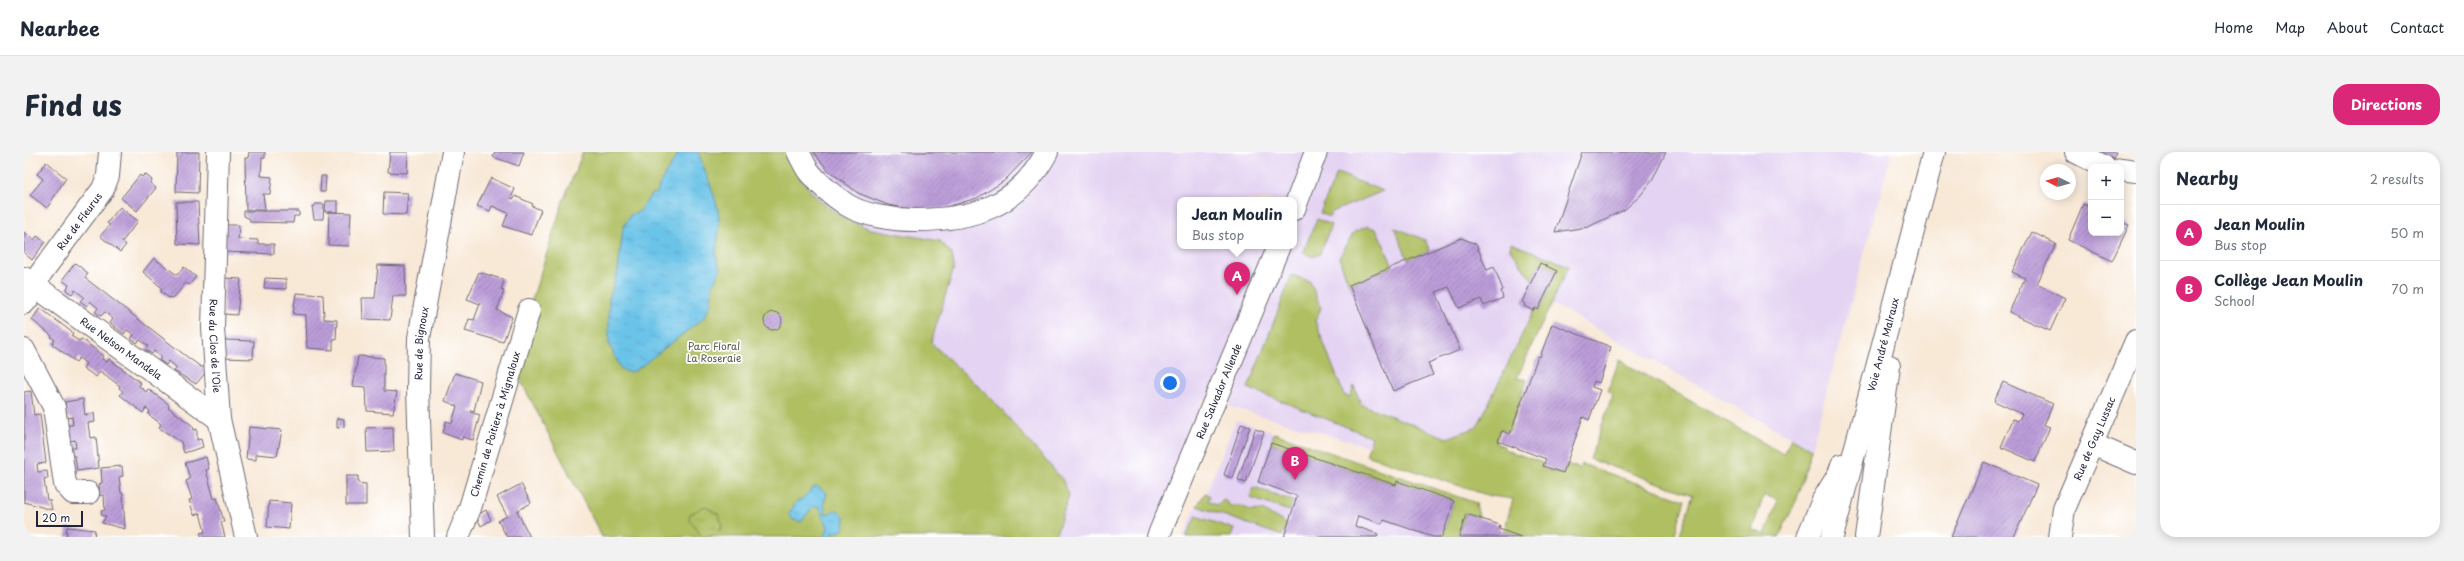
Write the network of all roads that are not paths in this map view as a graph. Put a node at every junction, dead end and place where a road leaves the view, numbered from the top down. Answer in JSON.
{"nodes":[{"id":1,"x":110,"y":152,"type":"edge"},
{"id":2,"x":218,"y":152,"type":"edge"},
{"id":3,"x":453,"y":152,"type":"edge"},
{"id":4,"x":798,"y":152,"type":"edge"},
{"id":5,"x":1047,"y":152,"type":"edge"},
{"id":6,"x":1316,"y":152,"type":"edge"},
{"id":7,"x":1934,"y":152,"type":"edge"},
{"id":8,"x":1946,"y":152,"type":"edge"},
{"id":9,"x":2076,"y":152,"type":"edge"},
{"id":10,"x":2099,"y":164,"type":"edge"},
{"id":11,"x":2124,"y":169,"type":"edge"},
{"id":12,"x":2136,"y":171,"type":"edge"},
{"id":13,"x":1297,"y":201,"type":"edge"},
{"id":14,"x":1278,"y":249,"type":"edge"},
{"id":15,"x":28,"y":289,"type":"edge"},
{"id":16,"x":529,"y":310,"type":"dead end"},
{"id":17,"x":2136,"y":341,"type":"edge"},
{"id":18,"x":24,"y":350,"type":"edge"},
{"id":19,"x":1884,"y":363,"type":"junction"},
{"id":20,"x":219,"y":419,"type":"junction"},
{"id":21,"x":2092,"y":444,"type":"junction"},
{"id":22,"x":2136,"y":462,"type":"edge"},
{"id":23,"x":88,"y":493,"type":"dead end"},
{"id":24,"x":246,"y":537,"type":"edge"},
{"id":25,"x":423,"y":537,"type":"edge"},
{"id":26,"x":458,"y":537,"type":"edge"},
{"id":27,"x":1158,"y":537,"type":"edge"},
{"id":28,"x":1808,"y":537,"type":"edge"},
{"id":29,"x":1832,"y":537,"type":"edge"},
{"id":30,"x":1846,"y":537,"type":"edge"},
{"id":31,"x":1866,"y":537,"type":"edge"},
{"id":32,"x":2060,"y":537,"type":"edge"}],
"edges":[{"from":1,"to":15,"type":"street","name":"Rue de Fleurus"},
{"from":2,"to":20,"type":"street","name":"Rue du Clos de l'Oie"},
{"from":3,"to":25,"type":"street","name":"Rue de Bignoux"},
{"from":4,"to":5,"type":"street"},
{"from":6,"to":13,"type":"street"},
{"from":7,"to":19,"type":"street","name":"Voie André Malraux"},
{"from":8,"to":19,"type":"street","name":"Voie André Malraux"},
{"from":9,"to":10,"type":"street"},
{"from":11,"to":12,"type":"street"},
{"from":14,"to":27,"type":"street","name":"Rue Salvador Allende"},
{"from":15,"to":20,"type":"street","name":"Rue Nelson Mandela"},
{"from":16,"to":26,"type":"street","name":"Chemin de Poitiers à Mignaloux"},
{"from":17,"to":21,"type":"street","name":"Rue de Gay Lussac"},
{"from":18,"to":23,"type":"street"},
{"from":19,"to":28,"type":"street"},
{"from":19,"to":29,"type":"street","name":"Voie André Malraux"},
{"from":19,"to":30,"type":"street","name":"Voie André Malraux"},
{"from":19,"to":31,"type":"street"},
{"from":20,"to":24,"type":"street","name":"Rue du Clos de l'Oie"},
{"from":21,"to":22,"type":"street"},
{"from":21,"to":32,"type":"street","name":"Rue de Gay Lussac"}]}
